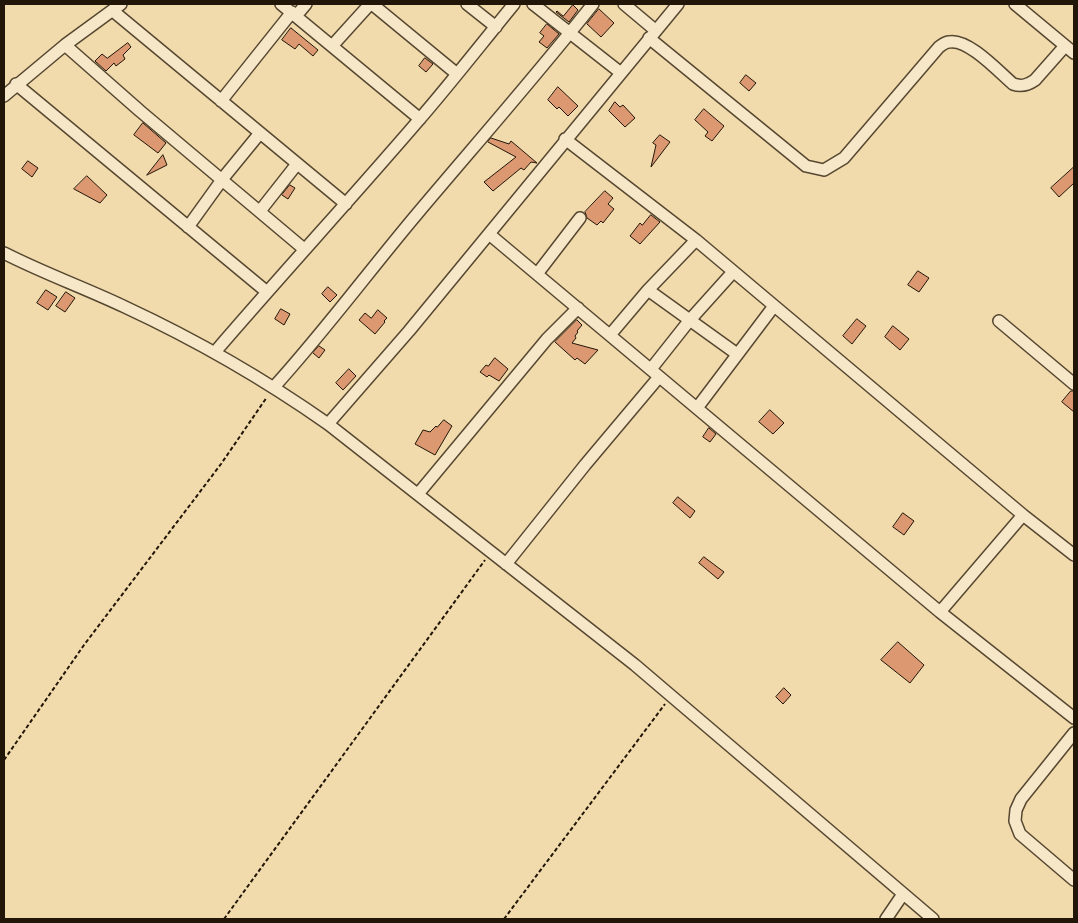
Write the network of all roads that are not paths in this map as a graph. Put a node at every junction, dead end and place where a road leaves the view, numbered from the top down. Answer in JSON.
{"nodes":[{"id":1,"x":281,"y":4,"type":"edge"},
{"id":2,"x":306,"y":4,"type":"edge"},
{"id":3,"x":371,"y":4,"type":"edge"},
{"id":4,"x":467,"y":4,"type":"edge"},
{"id":5,"x":514,"y":4,"type":"edge"},
{"id":6,"x":533,"y":4,"type":"edge"},
{"id":7,"x":592,"y":4,"type":"edge"},
{"id":8,"x":624,"y":4,"type":"edge"},
{"id":9,"x":678,"y":4,"type":"edge"},
{"id":10,"x":1015,"y":4,"type":"edge"},
{"id":11,"x":117,"y":7,"type":"edge"},
{"id":12,"x":294,"y":14,"type":"junction"},
{"id":13,"x":496,"y":27,"type":"junction"},
{"id":14,"x":570,"y":33,"type":"junction"},
{"id":15,"x":652,"y":34,"type":"junction"},
{"id":16,"x":65,"y":45,"type":"junction"},
{"id":17,"x":332,"y":46,"type":"junction"},
{"id":18,"x":1070,"y":50,"type":"edge"},
{"id":19,"x":622,"y":73,"type":"junction"},
{"id":20,"x":457,"y":74,"type":"junction"},
{"id":21,"x":16,"y":84,"type":"junction"},
{"id":22,"x":4,"y":96,"type":"edge"},
{"id":23,"x":221,"y":101,"type":"junction"},
{"id":24,"x":420,"y":119,"type":"junction"},
{"id":25,"x":260,"y":133,"type":"junction"},
{"id":26,"x":565,"y":139,"type":"junction"},
{"id":27,"x":296,"y":164,"type":"junction"},
{"id":28,"x":223,"y":179,"type":"junction"},
{"id":29,"x":346,"y":204,"type":"junction"},
{"id":30,"x":260,"y":211,"type":"junction"},
{"id":31,"x":580,"y":218,"type":"dead end"},
{"id":32,"x":188,"y":227,"type":"junction"},
{"id":33,"x":489,"y":234,"type":"junction"},
{"id":34,"x":696,"y":240,"type":"junction"},
{"id":35,"x":304,"y":249,"type":"junction"},
{"id":36,"x":4,"y":253,"type":"edge"},
{"id":37,"x":733,"y":272,"type":"junction"},
{"id":38,"x":537,"y":274,"type":"junction"},
{"id":39,"x":648,"y":290,"type":"junction"},
{"id":40,"x":267,"y":292,"type":"junction"},
{"id":41,"x":774,"y":306,"type":"junction"},
{"id":42,"x":578,"y":308,"type":"junction"},
{"id":43,"x":689,"y":321,"type":"junction"},
{"id":44,"x":999,"y":321,"type":"dead end"},
{"id":45,"x":610,"y":335,"type":"junction"},
{"id":46,"x":215,"y":352,"type":"junction"},
{"id":47,"x":737,"y":354,"type":"junction"},
{"id":48,"x":655,"y":373,"type":"junction"},
{"id":49,"x":1074,"y":384,"type":"edge"},
{"id":50,"x":274,"y":387,"type":"junction"},
{"id":51,"x":697,"y":408,"type":"junction"},
{"id":52,"x":328,"y":424,"type":"junction"},
{"id":53,"x":418,"y":494,"type":"junction"},
{"id":54,"x":1023,"y":515,"type":"junction"},
{"id":55,"x":1074,"y":555,"type":"edge"},
{"id":56,"x":506,"y":564,"type":"junction"},
{"id":57,"x":940,"y":612,"type":"junction"},
{"id":58,"x":1074,"y":718,"type":"edge"},
{"id":59,"x":1074,"y":733,"type":"edge"},
{"id":60,"x":1074,"y":880,"type":"edge"},
{"id":61,"x":903,"y":894,"type":"junction"},
{"id":62,"x":886,"y":919,"type":"edge"},
{"id":63,"x":933,"y":919,"type":"edge"}],
"edges":[{"from":1,"to":12,"type":"street"},
{"from":2,"to":12,"type":"street"},
{"from":3,"to":17,"type":"street"},
{"from":3,"to":20,"type":"street"},
{"from":4,"to":13,"type":"street"},
{"from":5,"to":13,"type":"street"},
{"from":6,"to":14,"type":"street"},
{"from":7,"to":14,"type":"street"},
{"from":8,"to":15,"type":"street"},
{"from":9,"to":15,"type":"street"},
{"from":10,"to":18,"type":"street"},
{"from":11,"to":16,"type":"street"},
{"from":11,"to":23,"type":"street"},
{"from":12,"to":17,"type":"street"},
{"from":12,"to":23,"type":"street"},
{"from":13,"to":20,"type":"street"},
{"from":14,"to":19,"type":"street"},
{"from":14,"to":50,"type":"street"},
{"from":15,"to":18,"type":"street"},
{"from":15,"to":19,"type":"street"},
{"from":16,"to":21,"type":"street"},
{"from":16,"to":28,"type":"street"},
{"from":17,"to":24,"type":"street"},
{"from":19,"to":26,"type":"street"},
{"from":20,"to":24,"type":"street"},
{"from":21,"to":22,"type":"street"},
{"from":21,"to":32,"type":"street"},
{"from":23,"to":25,"type":"street"},
{"from":24,"to":29,"type":"street"},
{"from":25,"to":27,"type":"street"},
{"from":25,"to":28,"type":"street"},
{"from":26,"to":33,"type":"street"},
{"from":26,"to":34,"type":"street"},
{"from":27,"to":29,"type":"street"},
{"from":27,"to":30,"type":"street"},
{"from":28,"to":30,"type":"street"},
{"from":28,"to":32,"type":"street"},
{"from":29,"to":35,"type":"street"},
{"from":30,"to":35,"type":"street"},
{"from":31,"to":38,"type":"street"},
{"from":32,"to":40,"type":"street"},
{"from":33,"to":38,"type":"street"},
{"from":33,"to":52,"type":"street"},
{"from":34,"to":37,"type":"street"},
{"from":34,"to":39,"type":"street"},
{"from":35,"to":40,"type":"street"},
{"from":36,"to":46,"type":"street"},
{"from":37,"to":41,"type":"street"},
{"from":37,"to":43,"type":"street"},
{"from":38,"to":42,"type":"street"},
{"from":39,"to":43,"type":"street"},
{"from":39,"to":45,"type":"street"},
{"from":40,"to":46,"type":"street"},
{"from":41,"to":47,"type":"street"},
{"from":41,"to":54,"type":"street"},
{"from":42,"to":45,"type":"street"},
{"from":42,"to":53,"type":"street"},
{"from":43,"to":47,"type":"street"},
{"from":43,"to":48,"type":"street"},
{"from":44,"to":49,"type":"street"},
{"from":45,"to":48,"type":"street"},
{"from":46,"to":50,"type":"street"},
{"from":47,"to":51,"type":"street"},
{"from":48,"to":51,"type":"street"},
{"from":48,"to":56,"type":"street"},
{"from":50,"to":52,"type":"street"},
{"from":51,"to":57,"type":"street"},
{"from":52,"to":53,"type":"street"},
{"from":53,"to":56,"type":"street"},
{"from":54,"to":55,"type":"street"},
{"from":54,"to":57,"type":"street"},
{"from":56,"to":61,"type":"street"},
{"from":57,"to":58,"type":"street"},
{"from":59,"to":60,"type":"street"},
{"from":61,"to":62,"type":"street"},
{"from":61,"to":63,"type":"street"}]}
